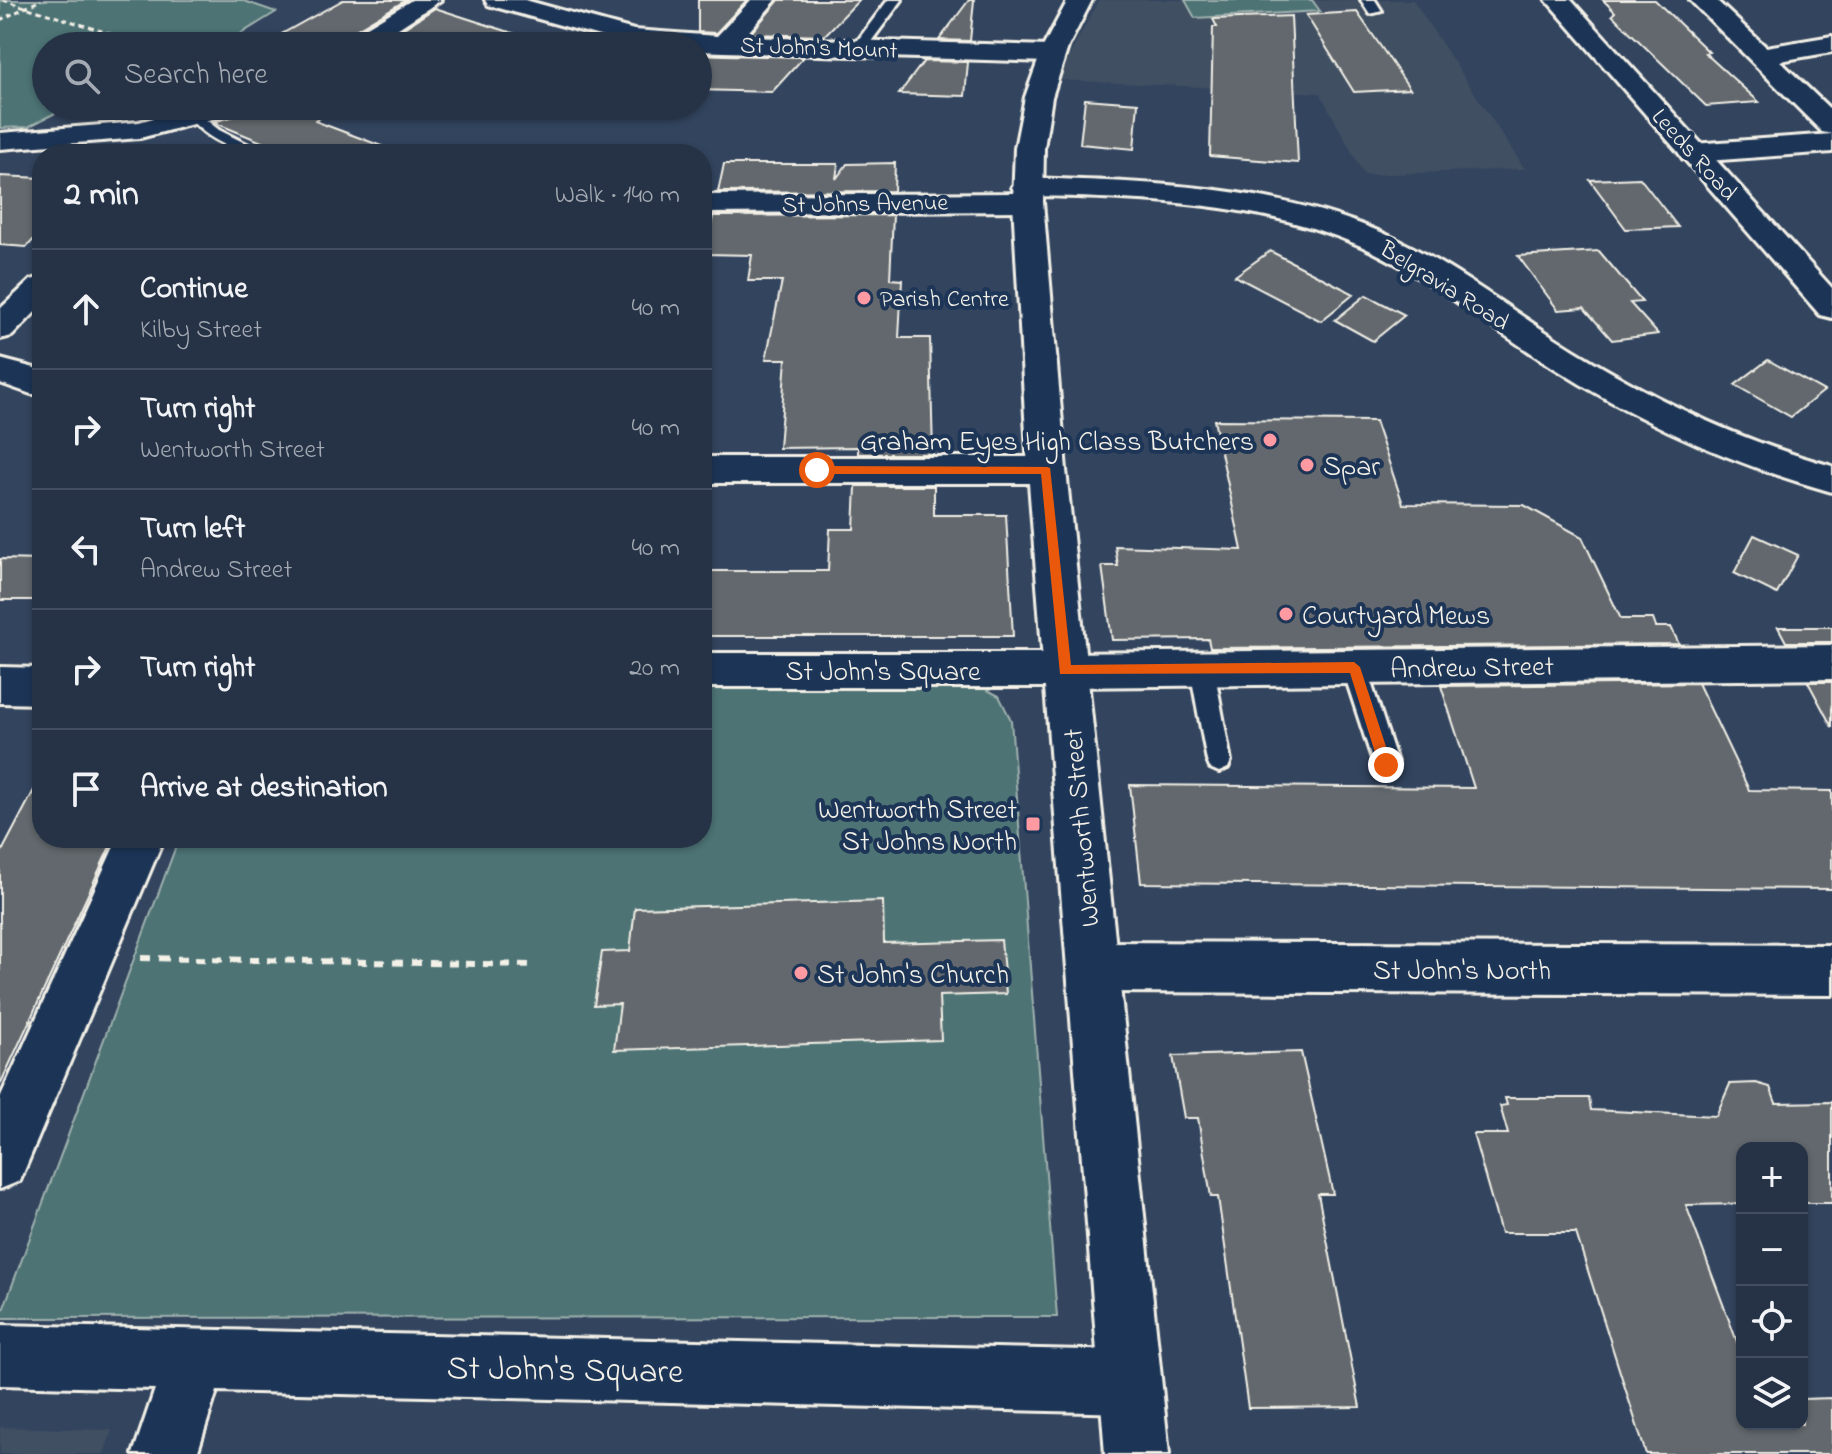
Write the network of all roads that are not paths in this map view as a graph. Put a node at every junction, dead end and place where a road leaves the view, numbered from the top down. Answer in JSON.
{"nodes":[{"id":1,"x":429,"y":0,"type":"edge"},
{"id":2,"x":497,"y":0,"type":"edge"},
{"id":3,"x":764,"y":0,"type":"edge"},
{"id":4,"x":895,"y":0,"type":"edge"},
{"id":5,"x":1080,"y":0,"type":"edge"},
{"id":6,"x":1558,"y":0,"type":"edge"},
{"id":7,"x":1702,"y":0,"type":"edge"},
{"id":8,"x":376,"y":32,"type":"edge"},
{"id":9,"x":614,"y":32,"type":"edge"},
{"id":10,"x":712,"y":44,"type":"edge"},
{"id":11,"x":724,"y":44,"type":"junction"},
{"id":12,"x":1832,"y":44,"type":"edge"},
{"id":13,"x":859,"y":48,"type":"junction"},
{"id":14,"x":1050,"y":54,"type":"junction"},
{"id":15,"x":1761,"y":56,"type":"junction"},
{"id":16,"x":189,"y":120,"type":"edge"},
{"id":17,"x":199,"y":120,"type":"edge"},
{"id":18,"x":1832,"y":126,"type":"edge"},
{"id":19,"x":0,"y":141,"type":"edge"},
{"id":20,"x":138,"y":142,"type":"edge"},
{"id":21,"x":1832,"y":143,"type":"edge"},
{"id":22,"x":238,"y":144,"type":"edge"},
{"id":23,"x":1693,"y":153,"type":"junction"},
{"id":24,"x":1028,"y":194,"type":"junction"},
{"id":25,"x":712,"y":204,"type":"edge"},
{"id":26,"x":32,"y":297,"type":"edge"},
{"id":27,"x":1832,"y":308,"type":"edge"},
{"id":28,"x":0,"y":328,"type":"edge"},
{"id":29,"x":0,"y":370,"type":"edge"},
{"id":30,"x":32,"y":382,"type":"edge"},
{"id":31,"x":712,"y":470,"type":"edge"},
{"id":32,"x":1047,"y":470,"type":"junction"},
{"id":33,"x":1832,"y":479,"type":"edge"},
{"id":34,"x":1832,"y":662,"type":"edge"},
{"id":35,"x":1354,"y":667,"type":"junction"},
{"id":36,"x":1202,"y":669,"type":"junction"},
{"id":37,"x":712,"y":670,"type":"edge"},
{"id":38,"x":1065,"y":670,"type":"junction"},
{"id":39,"x":0,"y":685,"type":"edge"},
{"id":40,"x":32,"y":686,"type":"edge"},
{"id":41,"x":1219,"y":761,"type":"dead end"},
{"id":42,"x":1386,"y":765,"type":"dead end"},
{"id":43,"x":137,"y":848,"type":"edge"},
{"id":44,"x":1093,"y":967,"type":"junction"},
{"id":45,"x":1832,"y":970,"type":"edge"},
{"id":46,"x":0,"y":1161,"type":"edge"},
{"id":47,"x":0,"y":1355,"type":"edge"},
{"id":48,"x":196,"y":1359,"type":"junction"},
{"id":49,"x":1130,"y":1382,"type":"junction"},
{"id":50,"x":165,"y":1454,"type":"edge"},
{"id":51,"x":1137,"y":1454,"type":"edge"}],
"edges":[{"from":1,"to":8,"type":"main road"},
{"from":2,"to":9,"type":"main road","name":"St John's Mount"},
{"from":3,"to":11,"type":"main road"},
{"from":4,"to":13,"type":"lane"},
{"from":5,"to":14,"type":"main road","name":"Wentworth Street"},
{"from":6,"to":23,"type":"main road","name":"Leeds Road"},
{"from":7,"to":15,"type":"main road"},
{"from":10,"to":11,"type":"main road","name":"St John's Mount"},
{"from":11,"to":13,"type":"main road","name":"St John's Mount"},
{"from":12,"to":15,"type":"main road"},
{"from":13,"to":14,"type":"main road","name":"St John's Mount"},
{"from":14,"to":24,"type":"main road","name":"Wentworth Street"},
{"from":15,"to":18,"type":"main road"},
{"from":16,"to":20,"type":"main road"},
{"from":17,"to":22,"type":"lane"},
{"from":19,"to":20,"type":"main road"},
{"from":21,"to":23,"type":"main road"},
{"from":23,"to":27,"type":"main road","name":"Leeds Road"},
{"from":24,"to":25,"type":"main road","name":"St Johns Avenue"},
{"from":24,"to":32,"type":"main road","name":"Wentworth Street"},
{"from":24,"to":33,"type":"main road","name":"Belgravia Road"},
{"from":26,"to":28,"type":"main road"},
{"from":29,"to":30,"type":"main road"},
{"from":31,"to":32,"type":"main road"},
{"from":32,"to":38,"type":"main road","name":"Wentworth Street"},
{"from":34,"to":35,"type":"main road","name":"Andrew Street"},
{"from":35,"to":36,"type":"main road","name":"Andrew Street"},
{"from":35,"to":42,"type":"lane"},
{"from":36,"to":38,"type":"main road","name":"Andrew Street"},
{"from":36,"to":41,"type":"lane"},
{"from":37,"to":38,"type":"main road","name":"St John's Square"},
{"from":38,"to":44,"type":"main road","name":"Wentworth Street"},
{"from":39,"to":40,"type":"main road"},
{"from":43,"to":46,"type":"main road"},
{"from":44,"to":45,"type":"main road","name":"St John's North"},
{"from":44,"to":49,"type":"main road","name":"Wentworth Street"},
{"from":47,"to":48,"type":"main road","name":"St John's Square"},
{"from":48,"to":49,"type":"main road","name":"St John's Square"},
{"from":48,"to":50,"type":"main road"},
{"from":49,"to":51,"type":"main road","name":"Wentworth Street"}]}
